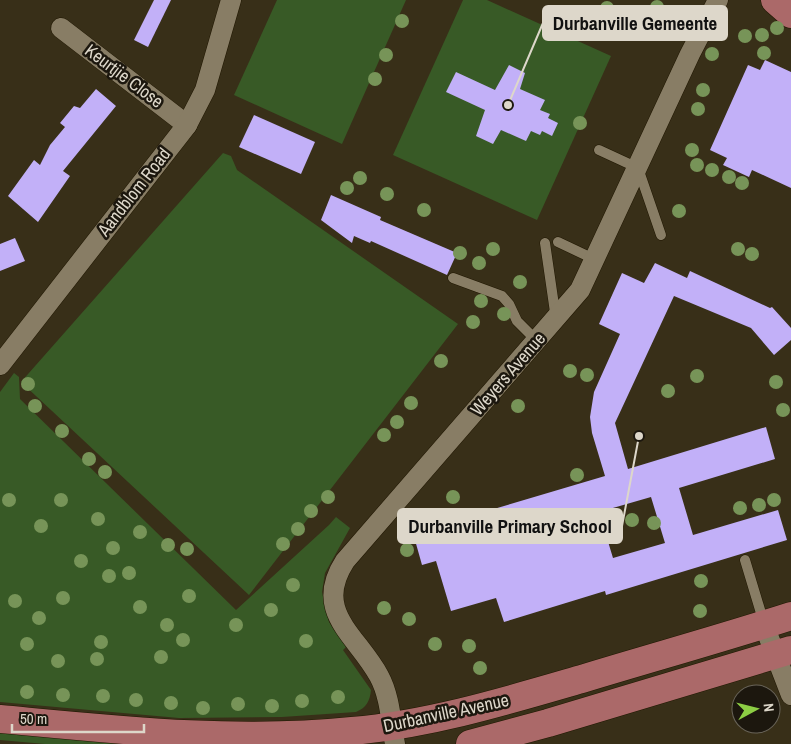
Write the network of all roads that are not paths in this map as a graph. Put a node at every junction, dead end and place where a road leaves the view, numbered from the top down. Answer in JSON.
{"nodes":[{"id":1,"x":231,"y":0,"type":"edge"},
{"id":2,"x":718,"y":0,"type":"edge"},
{"id":3,"x":775,"y":0,"type":"edge"},
{"id":4,"x":791,"y":14,"type":"edge"},
{"id":5,"x":61,"y":28,"type":"dead end"},
{"id":6,"x":187,"y":124,"type":"junction"},
{"id":7,"x":599,"y":150,"type":"dead end"},
{"id":8,"x":638,"y":168,"type":"junction"},
{"id":9,"x":661,"y":235,"type":"dead end"},
{"id":10,"x":558,"y":242,"type":"dead end"},
{"id":11,"x":545,"y":243,"type":"dead end"},
{"id":12,"x":596,"y":260,"type":"junction"},
{"id":13,"x":453,"y":278,"type":"dead end"},
{"id":14,"x":556,"y":320,"type":"junction"},
{"id":15,"x":537,"y":341,"type":"junction"},
{"id":16,"x":0,"y":365,"type":"edge"},
{"id":17,"x":745,"y":560,"type":"dead end"},
{"id":18,"x":791,"y":616,"type":"edge"},
{"id":19,"x":764,"y":625,"type":"junction"},
{"id":20,"x":783,"y":653,"type":"edge"},
{"id":21,"x":791,"y":695,"type":"edge"},
{"id":22,"x":0,"y":719,"type":"edge"},
{"id":23,"x":394,"y":735,"type":"edge"},
{"id":24,"x":470,"y":744,"type":"edge"}],
"edges":[{"from":1,"to":6,"type":"street","name":"Aandblom Road"},
{"from":2,"to":8,"type":"street","name":"Weyers Avenue"},
{"from":3,"to":4,"type":"main road"},
{"from":5,"to":6,"type":"street","name":"Keurtjie Close"},
{"from":6,"to":16,"type":"street","name":"Aandblom Road"},
{"from":7,"to":8,"type":"lane"},
{"from":8,"to":9,"type":"lane"},
{"from":8,"to":12,"type":"street","name":"Weyers Avenue"},
{"from":10,"to":12,"type":"lane"},
{"from":11,"to":14,"type":"lane"},
{"from":12,"to":14,"type":"street","name":"Weyers Avenue"},
{"from":13,"to":15,"type":"lane"},
{"from":14,"to":15,"type":"street","name":"Weyers Avenue"},
{"from":15,"to":23,"type":"street","name":"Weyers Avenue"},
{"from":17,"to":19,"type":"lane"},
{"from":18,"to":19,"type":"main road","name":"Durbanville Avenue"},
{"from":19,"to":20,"type":"street"},
{"from":19,"to":23,"type":"main road","name":"Durbanville Avenue"},
{"from":20,"to":21,"type":"street"},
{"from":20,"to":24,"type":"main road","name":"Durbanville Avenue"},
{"from":22,"to":23,"type":"main road","name":"Durbanville Avenue"}]}
